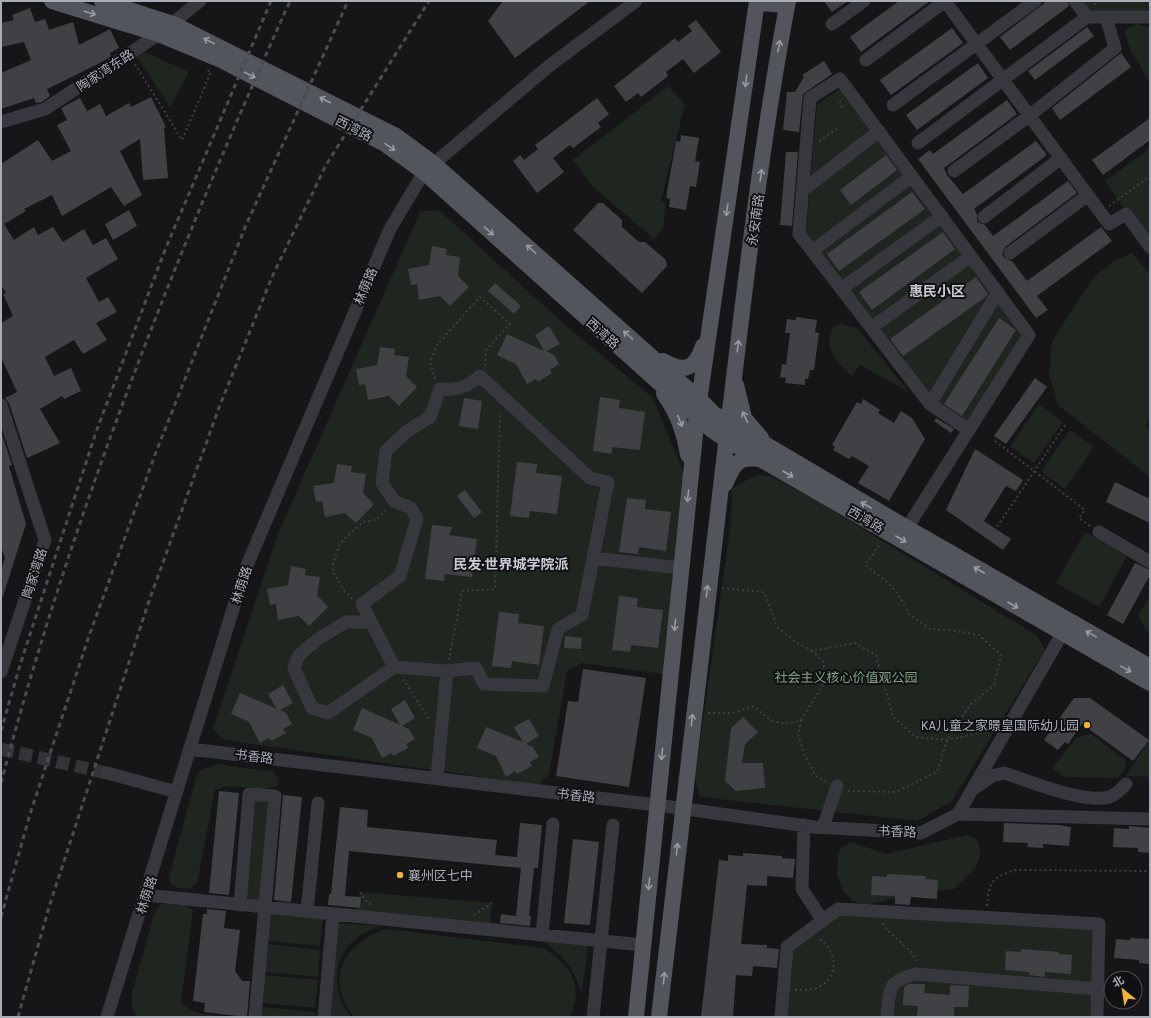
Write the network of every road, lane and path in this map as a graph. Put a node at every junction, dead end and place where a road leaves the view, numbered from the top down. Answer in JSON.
{"nodes":[{"id":1,"x":52,"y":1,"type":"edge"},
{"id":2,"x":102,"y":1,"type":"edge"},
{"id":3,"x":200,"y":1,"type":"edge"},
{"id":4,"x":636,"y":1,"type":"edge"},
{"id":5,"x":864,"y":1,"type":"edge"},
{"id":6,"x":945,"y":1,"type":"edge"},
{"id":7,"x":1035,"y":1,"type":"edge"},
{"id":8,"x":1075,"y":1,"type":"edge"},
{"id":9,"x":757,"y":2,"type":"edge"},
{"id":10,"x":788,"y":3,"type":"edge"},
{"id":11,"x":1087,"y":17,"type":"junction"},
{"id":12,"x":1106,"y":17,"type":"junction"},
{"id":13,"x":1150,"y":17,"type":"edge"},
{"id":14,"x":173,"y":24,"type":"junction"},
{"id":15,"x":832,"y":24,"type":"dead end"},
{"id":16,"x":159,"y":34,"type":"junction"},
{"id":17,"x":977,"y":45,"type":"junction"},
{"id":18,"x":129,"y":54,"type":"junction"},
{"id":19,"x":866,"y":60,"type":"dead end"},
{"id":20,"x":204,"y":69,"type":"dead end"},
{"id":21,"x":1003,"y":80,"type":"junction"},
{"id":22,"x":893,"y":105,"type":"dead end"},
{"id":23,"x":1029,"y":116,"type":"junction"},
{"id":24,"x":1,"y":122,"type":"edge"},
{"id":25,"x":837,"y":129,"type":"dead end"},
{"id":26,"x":879,"y":131,"type":"junction"},
{"id":27,"x":918,"y":143,"type":"dead end"},
{"id":28,"x":806,"y":149,"type":"junction"},
{"id":29,"x":1061,"y":158,"type":"junction"},
{"id":30,"x":429,"y":168,"type":"junction"},
{"id":31,"x":954,"y":171,"type":"dead end"},
{"id":32,"x":912,"y":176,"type":"junction"},
{"id":33,"x":1150,"y":176,"type":"edge"},
{"id":34,"x":802,"y":191,"type":"junction"},
{"id":35,"x":1088,"y":195,"type":"junction"},
{"id":36,"x":1101,"y":213,"type":"junction"},
{"id":37,"x":942,"y":216,"type":"junction"},
{"id":38,"x":984,"y":217,"type":"dead end"},
{"id":39,"x":1150,"y":247,"type":"edge"},
{"id":40,"x":812,"y":251,"type":"junction"},
{"id":41,"x":1010,"y":253,"type":"dead end"},
{"id":42,"x":971,"y":256,"type":"junction"},
{"id":43,"x":841,"y":289,"type":"junction"},
{"id":44,"x":998,"y":292,"type":"junction"},
{"id":45,"x":710,"y":325,"type":"junction"},
{"id":46,"x":871,"y":328,"type":"junction"},
{"id":47,"x":646,"y":352,"type":"junction"},
{"id":48,"x":734,"y":374,"type":"junction"},
{"id":49,"x":480,"y":376,"type":"junction"},
{"id":50,"x":651,"y":376,"type":"junction"},
{"id":51,"x":440,"y":389,"type":"junction"},
{"id":52,"x":501,"y":395,"type":"junction"},
{"id":53,"x":699,"y":398,"type":"junction"},
{"id":54,"x":930,"y":404,"type":"junction"},
{"id":55,"x":1,"y":405,"type":"edge"},
{"id":56,"x":697,"y":415,"type":"junction"},
{"id":57,"x":728,"y":424,"type":"junction"},
{"id":58,"x":1065,"y":425,"type":"dead end"},
{"id":59,"x":969,"y":430,"type":"junction"},
{"id":60,"x":727,"y":440,"type":"junction"},
{"id":61,"x":995,"y":441,"type":"dead end"},
{"id":62,"x":765,"y":453,"type":"junction"},
{"id":63,"x":691,"y":471,"type":"junction"},
{"id":64,"x":1035,"y":471,"type":"junction"},
{"id":65,"x":720,"y":494,"type":"junction"},
{"id":66,"x":394,"y":501,"type":"junction"},
{"id":67,"x":907,"y":528,"type":"junction"},
{"id":68,"x":888,"y":532,"type":"junction"},
{"id":69,"x":1099,"y":532,"type":"joint"},
{"id":70,"x":989,"y":540,"type":"dead end"},
{"id":71,"x":593,"y":558,"type":"junction"},
{"id":72,"x":1150,"y":562,"type":"edge"},
{"id":73,"x":681,"y":568,"type":"junction"},
{"id":74,"x":708,"y":588,"type":"junction"},
{"id":75,"x":362,"y":604,"type":"junction"},
{"id":76,"x":371,"y":622,"type":"junction"},
{"id":77,"x":1062,"y":634,"type":"junction"},
{"id":78,"x":812,"y":651,"type":"junction"},
{"id":79,"x":394,"y":667,"type":"junction"},
{"id":80,"x":1150,"y":667,"type":"edge"},
{"id":81,"x":447,"y":671,"type":"junction"},
{"id":82,"x":1,"y":672,"type":"edge"},
{"id":83,"x":1150,"y":683,"type":"edge"},
{"id":84,"x":693,"y":713,"type":"junction"},
{"id":85,"x":801,"y":720,"type":"junction"},
{"id":86,"x":1008,"y":726,"type":"junction"},
{"id":87,"x":441,"y":738,"type":"junction"},
{"id":88,"x":947,"y":740,"type":"junction"},
{"id":89,"x":996,"y":748,"type":"junction"},
{"id":90,"x":190,"y":749,"type":"junction"},
{"id":91,"x":107,"y":774,"type":"tunnel mouth"},
{"id":92,"x":1004,"y":774,"type":"junction"},
{"id":93,"x":437,"y":778,"type":"junction"},
{"id":94,"x":1126,"y":784,"type":"dead end"},
{"id":95,"x":836,"y":786,"type":"junction"},
{"id":96,"x":972,"y":790,"type":"junction"},
{"id":97,"x":177,"y":792,"type":"junction"},
{"id":98,"x":318,"y":803,"type":"dead end"},
{"id":99,"x":657,"y":805,"type":"junction"},
{"id":100,"x":682,"y":808,"type":"junction"},
{"id":101,"x":958,"y":814,"type":"junction"},
{"id":102,"x":1150,"y":819,"type":"edge"},
{"id":103,"x":553,"y":824,"type":"dead end"},
{"id":104,"x":613,"y":825,"type":"dead end"},
{"id":105,"x":804,"y":825,"type":"junction"},
{"id":106,"x":823,"y":827,"type":"junction"},
{"id":107,"x":1150,"y":871,"type":"edge"},
{"id":108,"x":146,"y":895,"type":"junction"},
{"id":109,"x":240,"y":905,"type":"junction"},
{"id":110,"x":264,"y":907,"type":"junction"},
{"id":111,"x":307,"y":912,"type":"junction"},
{"id":112,"x":880,"y":912,"type":"junction"},
{"id":113,"x":333,"y":914,"type":"junction"},
{"id":114,"x":987,"y":918,"type":"junction"},
{"id":115,"x":823,"y":921,"type":"junction"},
{"id":116,"x":809,"y":931,"type":"junction"},
{"id":117,"x":542,"y":935,"type":"junction"},
{"id":118,"x":600,"y":941,"type":"junction"},
{"id":119,"x":643,"y":945,"type":"junction"},
{"id":120,"x":920,"y":974,"type":"junction"},
{"id":121,"x":1098,"y":989,"type":"junction"},
{"id":122,"x":783,"y":991,"type":"junction"},
{"id":123,"x":107,"y":1017,"type":"edge"},
{"id":124,"x":255,"y":1017,"type":"edge"},
{"id":125,"x":324,"y":1017,"type":"edge"},
{"id":126,"x":593,"y":1017,"type":"edge"},
{"id":127,"x":636,"y":1017,"type":"edge"},
{"id":128,"x":659,"y":1017,"type":"edge"},
{"id":129,"x":781,"y":1017,"type":"edge"},
{"id":130,"x":887,"y":1017,"type":"edge"},
{"id":131,"x":1098,"y":1017,"type":"edge"}],
"edges":[{"from":1,"to":16,"type":"main road","name":"西湾路","one_way":true},
{"from":2,"to":14,"type":"main road","name":"西湾路"},
{"from":3,"to":14,"type":"street","name":"陶家湾东路"},
{"from":4,"to":30,"type":"street","name":"林荫路"},
{"from":5,"to":15,"type":"street"},
{"from":6,"to":17,"type":"street"},
{"from":6,"to":19,"type":"street"},
{"from":7,"to":17,"type":"street"},
{"from":8,"to":11,"type":"street"},
{"from":9,"to":10,"type":"main road"},
{"from":9,"to":45,"type":"main road","one_way":true},
{"from":48,"to":10,"type":"main road","name":"永安南路","one_way":true},
{"from":11,"to":12,"type":"street"},
{"from":11,"to":21,"type":"street"},
{"from":12,"to":13,"type":"street"},
{"from":12,"to":23,"type":"street"},
{"from":14,"to":16,"type":"street","name":"陶家湾东路"},
{"from":30,"to":14,"type":"main road","name":"西湾路","one_way":true},
{"from":16,"to":18,"type":"street","name":"陶家湾东路"},
{"from":16,"to":30,"type":"main road","name":"西湾路","one_way":true},
{"from":17,"to":21,"type":"street"},
{"from":17,"to":22,"type":"street"},
{"from":18,"to":20,"type":"path"},
{"from":18,"to":24,"type":"street","name":"陶家湾东路"},
{"from":21,"to":23,"type":"street"},
{"from":21,"to":27,"type":"street"},
{"from":23,"to":29,"type":"street"},
{"from":23,"to":31,"type":"street"},
{"from":25,"to":28,"type":"path"},
{"from":26,"to":28,"type":"street"},
{"from":26,"to":32,"type":"street"},
{"from":26,"to":34,"type":"street"},
{"from":28,"to":34,"type":"street"},
{"from":29,"to":35,"type":"street"},
{"from":29,"to":38,"type":"street"},
{"from":47,"to":30,"type":"main road","name":"西湾路","one_way":true},
{"from":30,"to":50,"type":"main road","name":"西湾路","one_way":true},
{"from":30,"to":90,"type":"street","name":"林荫路"},
{"from":32,"to":37,"type":"street"},
{"from":32,"to":40,"type":"street"},
{"from":33,"to":36,"type":"path"},
{"from":34,"to":40,"type":"street"},
{"from":35,"to":36,"type":"street"},
{"from":35,"to":41,"type":"street"},
{"from":36,"to":39,"type":"street"},
{"from":37,"to":42,"type":"street"},
{"from":37,"to":43,"type":"street"},
{"from":40,"to":43,"type":"street"},
{"from":42,"to":44,"type":"street"},
{"from":42,"to":46,"type":"street"},
{"from":43,"to":46,"type":"street"},
{"from":44,"to":54,"type":"street"},
{"from":44,"to":59,"type":"street"},
{"from":45,"to":47,"type":"main road"},
{"from":45,"to":53,"type":"main road"},
{"from":46,"to":54,"type":"street"},
{"from":47,"to":53,"type":"main road","name":"西湾路"},
{"from":48,"to":57,"type":"main road","name":"永安南路"},
{"from":62,"to":48,"type":"main road","one_way":true},
{"from":49,"to":51,"type":"street"},
{"from":49,"to":51,"type":"path"},
{"from":49,"to":52,"type":"street"},
{"from":50,"to":56,"type":"main road","name":"西湾路"},
{"from":50,"to":63,"type":"main road","one_way":true},
{"from":51,"to":66,"type":"street"},
{"from":52,"to":71,"type":"street"},
{"from":52,"to":81,"type":"path"},
{"from":53,"to":56,"type":"main road"},
{"from":53,"to":57,"type":"main road","name":"西湾路"},
{"from":54,"to":59,"type":"street"},
{"from":55,"to":82,"type":"street","name":"陶家湾路"},
{"from":56,"to":60,"type":"main road","name":"西湾路"},
{"from":56,"to":63,"type":"main road"},
{"from":57,"to":60,"type":"main road","name":"永安南路"},
{"from":57,"to":62,"type":"main road","name":"西湾路"},
{"from":58,"to":64,"type":"path"},
{"from":59,"to":67,"type":"street"},
{"from":60,"to":62,"type":"main road","name":"西湾路"},
{"from":60,"to":65,"type":"main road","name":"永安南路"},
{"from":61,"to":64,"type":"path"},
{"from":62,"to":65,"type":"main road"},
{"from":67,"to":62,"type":"main road","name":"西湾路","one_way":true},
{"from":62,"to":68,"type":"main road","name":"西湾路","one_way":true},
{"from":63,"to":73,"type":"main road","one_way":true},
{"from":64,"to":69,"type":"path"},
{"from":64,"to":70,"type":"path"},
{"from":65,"to":74,"type":"main road","name":"永安南路"},
{"from":66,"to":75,"type":"street"},
{"from":66,"to":75,"type":"path"},
{"from":80,"to":67,"type":"main road","name":"西湾路","one_way":true},
{"from":68,"to":77,"type":"main road","name":"西湾路","one_way":true},
{"from":68,"to":88,"type":"path"},
{"from":69,"to":72,"type":"street"},
{"from":71,"to":73,"type":"street"},
{"from":71,"to":81,"type":"street"},
{"from":73,"to":99,"type":"main road","one_way":true},
{"from":74,"to":78,"type":"path"},
{"from":84,"to":74,"type":"main road","name":"永安南路","one_way":true},
{"from":75,"to":76,"type":"street"},
{"from":76,"to":79,"type":"street"},
{"from":76,"to":79,"type":"street"},
{"from":77,"to":83,"type":"main road","name":"西湾路","one_way":true},
{"from":77,"to":86,"type":"street"},
{"from":78,"to":85,"type":"path"},
{"from":78,"to":88,"type":"path"},
{"from":79,"to":81,"type":"street"},
{"from":79,"to":87,"type":"path"},
{"from":81,"to":87,"type":"street"},
{"from":84,"to":85,"type":"path"},
{"from":100,"to":84,"type":"main road","name":"永安南路","one_way":true},
{"from":85,"to":95,"type":"path"},
{"from":86,"to":88,"type":"path"},
{"from":86,"to":89,"type":"street"},
{"from":87,"to":93,"type":"street"},
{"from":88,"to":95,"type":"path"},
{"from":89,"to":92,"type":"street"},
{"from":89,"to":96,"type":"street"},
{"from":90,"to":93,"type":"street","name":"书香路"},
{"from":90,"to":97,"type":"street","name":"林荫路"},
{"from":91,"to":97,"type":"street"},
{"from":92,"to":94,"type":"street"},
{"from":92,"to":96,"type":"street"},
{"from":93,"to":99,"type":"street","name":"书香路"},
{"from":95,"to":106,"type":"street"},
{"from":96,"to":101,"type":"street"},
{"from":97,"to":108,"type":"street","name":"林荫路"},
{"from":98,"to":111,"type":"street"},
{"from":99,"to":100,"type":"street","name":"书香路"},
{"from":99,"to":119,"type":"main road","one_way":true},
{"from":100,"to":105,"type":"street","name":"书香路"},
{"from":128,"to":100,"type":"main road","name":"永安南路","one_way":true},
{"from":101,"to":102,"type":"street","name":"书香路"},
{"from":101,"to":106,"type":"street","name":"书香路"},
{"from":103,"to":117,"type":"street"},
{"from":104,"to":118,"type":"street"},
{"from":105,"to":106,"type":"street","name":"书香路"},
{"from":105,"to":115,"type":"street"},
{"from":107,"to":114,"type":"path"},
{"from":108,"to":109,"type":"street"},
{"from":108,"to":123,"type":"street","name":"林荫路"},
{"from":109,"to":110,"type":"street"},
{"from":109,"to":110,"type":"street"},
{"from":110,"to":111,"type":"street"},
{"from":110,"to":124,"type":"street"},
{"from":111,"to":113,"type":"street"},
{"from":112,"to":114,"type":"street"},
{"from":112,"to":115,"type":"street"},
{"from":112,"to":120,"type":"path"},
{"from":113,"to":117,"type":"street"},
{"from":113,"to":125,"type":"street"},
{"from":114,"to":121,"type":"street"},
{"from":115,"to":116,"type":"street"},
{"from":116,"to":122,"type":"street"},
{"from":116,"to":122,"type":"path"},
{"from":117,"to":118,"type":"street"},
{"from":118,"to":119,"type":"street"},
{"from":118,"to":126,"type":"street"},
{"from":119,"to":127,"type":"main road"},
{"from":120,"to":121,"type":"street"},
{"from":120,"to":130,"type":"street"},
{"from":121,"to":131,"type":"street"},
{"from":122,"to":129,"type":"street"}]}
